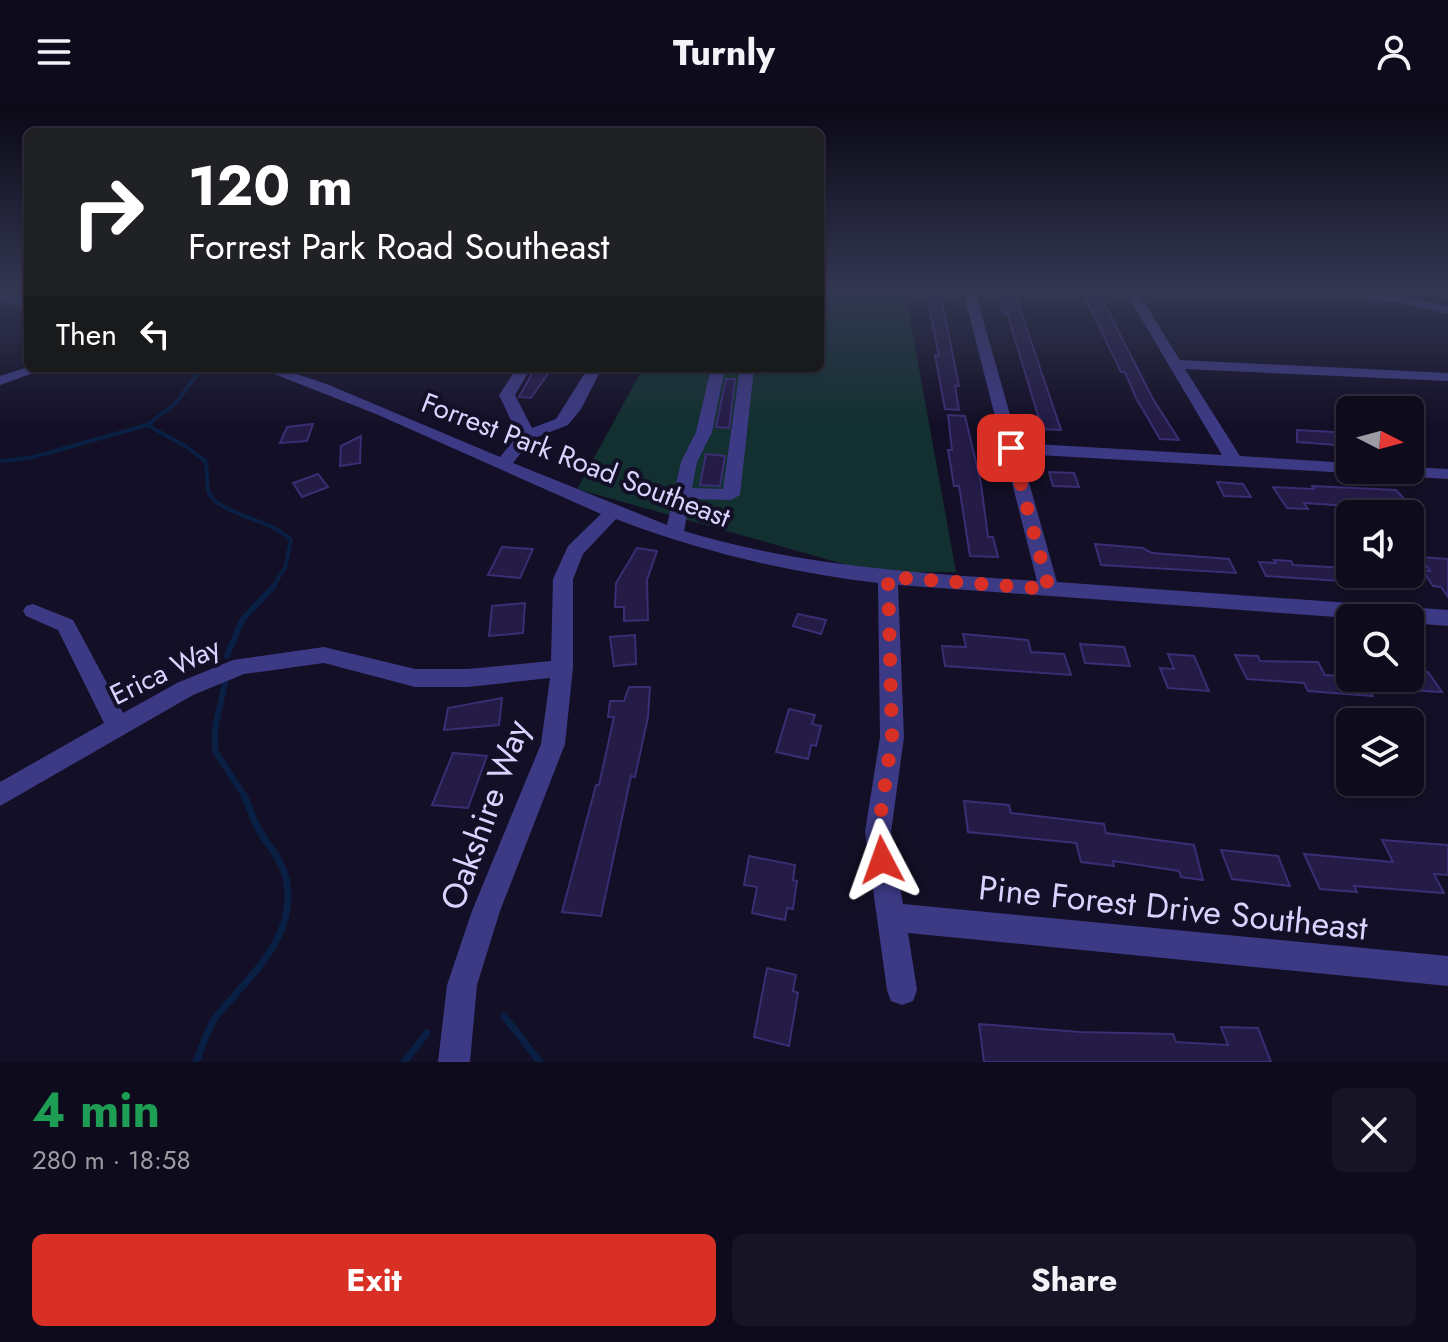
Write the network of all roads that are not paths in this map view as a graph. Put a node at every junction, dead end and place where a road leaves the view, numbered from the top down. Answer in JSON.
{"nodes":[{"id":1,"x":981,"y":336,"type":"edge"},
{"id":2,"x":1158,"y":336,"type":"edge"},
{"id":3,"x":1175,"y":364,"type":"junction"},
{"id":4,"x":28,"y":372,"type":"edge"},
{"id":5,"x":277,"y":372,"type":"edge"},
{"id":6,"x":521,"y":372,"type":"edge"},
{"id":7,"x":594,"y":372,"type":"edge"},
{"id":8,"x":717,"y":372,"type":"edge"},
{"id":9,"x":746,"y":372,"type":"edge"},
{"id":10,"x":1448,"y":377,"type":"edge"},
{"id":11,"x":0,"y":381,"type":"edge"},
{"id":12,"x":526,"y":436,"type":"junction"},
{"id":13,"x":1011,"y":448,"type":"junction"},
{"id":14,"x":1234,"y":461,"type":"junction"},
{"id":15,"x":502,"y":465,"type":"junction"},
{"id":16,"x":1336,"y":467,"type":"edge"},
{"id":17,"x":1424,"y":473,"type":"edge"},
{"id":18,"x":1448,"y":474,"type":"edge"},
{"id":19,"x":682,"y":493,"type":"junction"},
{"id":20,"x":614,"y":511,"type":"junction"},
{"id":21,"x":674,"y":534,"type":"junction"},
{"id":22,"x":888,"y":577,"type":"junction"},
{"id":23,"x":1049,"y":589,"type":"junction"},
{"id":24,"x":33,"y":611,"type":"dead end"},
{"id":25,"x":1448,"y":618,"type":"edge"},
{"id":26,"x":562,"y":668,"type":"junction"},
{"id":27,"x":118,"y":727,"type":"junction"},
{"id":28,"x":0,"y":795,"type":"edge"},
{"id":29,"x":891,"y":917,"type":"junction"},
{"id":30,"x":1448,"y":971,"type":"edge"},
{"id":31,"x":902,"y":990,"type":"dead end"},
{"id":32,"x":454,"y":1062,"type":"edge"}],
"edges":[{"from":1,"to":13,"type":"street"},
{"from":2,"to":3,"type":"street"},
{"from":3,"to":10,"type":"street"},
{"from":3,"to":14,"type":"street"},
{"from":4,"to":11,"type":"street"},
{"from":5,"to":15,"type":"street","name":"Forrest Park Road Southeast"},
{"from":6,"to":12,"type":"street"},
{"from":7,"to":12,"type":"street"},
{"from":8,"to":19,"type":"street"},
{"from":9,"to":19,"type":"street"},
{"from":12,"to":15,"type":"street"},
{"from":13,"to":14,"type":"street"},
{"from":13,"to":23,"type":"street"},
{"from":14,"to":16,"type":"street"},
{"from":15,"to":20,"type":"street","name":"Forrest Park Road Southeast"},
{"from":17,"to":18,"type":"street"},
{"from":19,"to":21,"type":"street"},
{"from":20,"to":21,"type":"street","name":"Forrest Park Road Southeast"},
{"from":20,"to":26,"type":"street","name":"Oakshire Way"},
{"from":21,"to":22,"type":"street","name":"Forrest Park Road Southeast"},
{"from":22,"to":23,"type":"street","name":"Forrest Park Road Southeast"},
{"from":22,"to":29,"type":"street"},
{"from":23,"to":25,"type":"street","name":"Forrest Park Road Southeast"},
{"from":24,"to":27,"type":"street"},
{"from":26,"to":27,"type":"street","name":"Erica Way"},
{"from":26,"to":32,"type":"street","name":"Oakshire Way"},
{"from":27,"to":28,"type":"street","name":"Erica Way"},
{"from":29,"to":30,"type":"street","name":"Pine Forest Drive Southeast"},
{"from":29,"to":31,"type":"street"}]}
